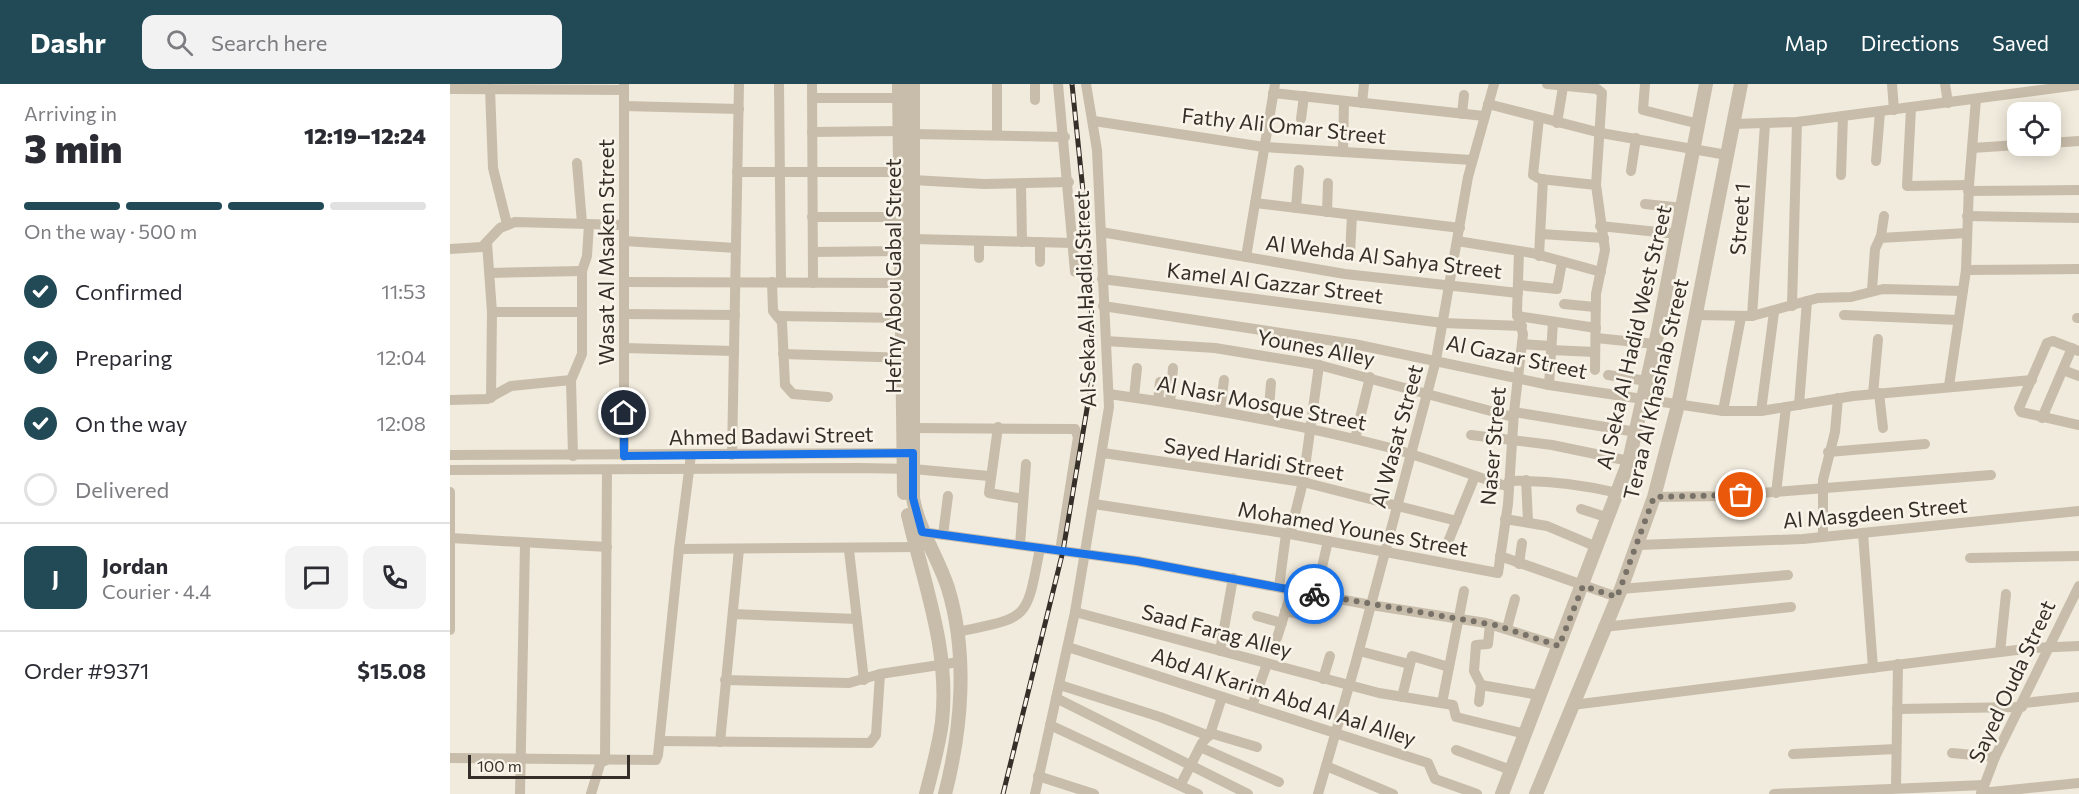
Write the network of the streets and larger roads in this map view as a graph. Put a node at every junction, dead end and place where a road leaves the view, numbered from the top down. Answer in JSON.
{"nodes":[{"id":1,"x":739,"y":84,"type":"edge"},
{"id":2,"x":779,"y":84,"type":"edge"},
{"id":3,"x":812,"y":84,"type":"edge"},
{"id":4,"x":913,"y":84,"type":"edge"},
{"id":5,"x":997,"y":84,"type":"edge"},
{"id":6,"x":1035,"y":84,"type":"edge"},
{"id":7,"x":1058,"y":84,"type":"edge"},
{"id":8,"x":1086,"y":84,"type":"edge"},
{"id":9,"x":1364,"y":84,"type":"edge"},
{"id":10,"x":1494,"y":84,"type":"edge"},
{"id":11,"x":1547,"y":84,"type":"edge"},
{"id":12,"x":1645,"y":84,"type":"edge"},
{"id":13,"x":1706,"y":84,"type":"edge"},
{"id":14,"x":1741,"y":84,"type":"edge"},
{"id":15,"x":1892,"y":84,"type":"edge"},
{"id":16,"x":1945,"y":84,"type":"edge"},
{"id":17,"x":2079,"y":85,"type":"edge"},
{"id":18,"x":1582,"y":86,"type":"edge"},
{"id":19,"x":2047,"y":86,"type":"edge"},
{"id":20,"x":624,"y":87,"type":"edge"},
{"id":21,"x":1563,"y":87,"type":"junction"},
{"id":22,"x":450,"y":88,"type":"edge"},
{"id":23,"x":1274,"y":88,"type":"edge"},
{"id":24,"x":2009,"y":88,"type":"edge"},
{"id":25,"x":490,"y":89,"type":"junction"},
{"id":26,"x":899,"y":91,"type":"edge"},
{"id":27,"x":1464,"y":95,"type":"dead end"},
{"id":28,"x":1304,"y":96,"type":"junction"},
{"id":29,"x":812,"y":98,"type":"junction"},
{"id":30,"x":1976,"y":99,"type":"junction"},
{"id":31,"x":1035,"y":100,"type":"dead end"},
{"id":32,"x":1344,"y":101,"type":"junction"},
{"id":33,"x":1362,"y":103,"type":"junction"},
{"id":34,"x":1948,"y":103,"type":"junction"},
{"id":35,"x":1488,"y":104,"type":"junction"},
{"id":36,"x":624,"y":106,"type":"junction"},
{"id":37,"x":739,"y":108,"type":"junction"},
{"id":38,"x":1911,"y":108,"type":"junction"},
{"id":39,"x":1894,"y":110,"type":"junction"},
{"id":40,"x":1880,"y":112,"type":"junction"},
{"id":41,"x":1462,"y":114,"type":"junction"},
{"id":42,"x":1843,"y":116,"type":"junction"},
{"id":43,"x":1484,"y":117,"type":"junction"},
{"id":44,"x":1539,"y":118,"type":"junction"},
{"id":45,"x":1301,"y":119,"type":"dead end"},
{"id":46,"x":1094,"y":122,"type":"junction"},
{"id":47,"x":1797,"y":122,"type":"junction"},
{"id":48,"x":1557,"y":123,"type":"junction"},
{"id":49,"x":1699,"y":124,"type":"junction"},
{"id":50,"x":1733,"y":124,"type":"junction"},
{"id":51,"x":1765,"y":124,"type":"junction"},
{"id":52,"x":812,"y":132,"type":"junction"},
{"id":53,"x":906,"y":133,"type":"junction"},
{"id":54,"x":1601,"y":133,"type":"junction"},
{"id":55,"x":997,"y":135,"type":"junction"},
{"id":56,"x":1065,"y":137,"type":"junction"},
{"id":57,"x":1636,"y":138,"type":"junction"},
{"id":58,"x":2079,"y":141,"type":"edge"},
{"id":59,"x":2061,"y":142,"type":"edge"},
{"id":60,"x":2007,"y":146,"type":"edge"},
{"id":61,"x":1264,"y":147,"type":"junction"},
{"id":62,"x":1972,"y":148,"type":"junction"},
{"id":63,"x":1694,"y":149,"type":"junction"},
{"id":64,"x":1343,"y":152,"type":"junction"},
{"id":65,"x":1727,"y":155,"type":"junction"},
{"id":66,"x":1472,"y":160,"type":"junction"},
{"id":67,"x":1876,"y":161,"type":"dead end"},
{"id":68,"x":577,"y":163,"type":"dead end"},
{"id":69,"x":1299,"y":171,"type":"dead end"},
{"id":70,"x":1631,"y":171,"type":"dead end"},
{"id":71,"x":737,"y":172,"type":"junction"},
{"id":72,"x":780,"y":172,"type":"junction"},
{"id":73,"x":812,"y":172,"type":"junction"},
{"id":74,"x":909,"y":175,"type":"junction"},
{"id":75,"x":1841,"y":175,"type":"dead end"},
{"id":76,"x":1543,"y":179,"type":"junction"},
{"id":77,"x":1069,"y":182,"type":"junction"},
{"id":78,"x":1328,"y":183,"type":"dead end"},
{"id":79,"x":1021,"y":184,"type":"junction"},
{"id":80,"x":1596,"y":185,"type":"junction"},
{"id":81,"x":1968,"y":188,"type":"junction"},
{"id":82,"x":2079,"y":190,"type":"edge"},
{"id":83,"x":1255,"y":202,"type":"junction"},
{"id":84,"x":1645,"y":204,"type":"dead end"},
{"id":85,"x":1296,"y":208,"type":"junction"},
{"id":86,"x":1683,"y":208,"type":"junction"},
{"id":87,"x":1327,"y":212,"type":"junction"},
{"id":88,"x":1352,"y":215,"type":"junction"},
{"id":89,"x":1884,"y":216,"type":"dead end"},
{"id":90,"x":1967,"y":216,"type":"junction"},
{"id":91,"x":812,"y":217,"type":"junction"},
{"id":92,"x":900,"y":217,"type":"junction"},
{"id":93,"x":2079,"y":218,"type":"edge"},
{"id":94,"x":507,"y":224,"type":"junction"},
{"id":95,"x":585,"y":224,"type":"junction"},
{"id":96,"x":624,"y":225,"type":"junction"},
{"id":97,"x":1600,"y":226,"type":"junction"},
{"id":98,"x":1460,"y":228,"type":"junction"},
{"id":99,"x":1101,"y":232,"type":"junction"},
{"id":100,"x":1967,"y":233,"type":"junction"},
{"id":101,"x":1541,"y":234,"type":"junction"},
{"id":102,"x":1677,"y":234,"type":"junction"},
{"id":103,"x":1604,"y":238,"type":"junction"},
{"id":104,"x":1880,"y":238,"type":"junction"},
{"id":105,"x":913,"y":239,"type":"junction"},
{"id":106,"x":624,"y":241,"type":"junction"},
{"id":107,"x":979,"y":241,"type":"junction"},
{"id":108,"x":1457,"y":241,"type":"junction"},
{"id":109,"x":1022,"y":242,"type":"junction"},
{"id":110,"x":1040,"y":242,"type":"junction"},
{"id":111,"x":487,"y":243,"type":"junction"},
{"id":112,"x":1073,"y":243,"type":"junction"},
{"id":113,"x":736,"y":248,"type":"junction"},
{"id":114,"x":450,"y":249,"type":"edge"},
{"id":115,"x":901,"y":251,"type":"junction"},
{"id":116,"x":1519,"y":251,"type":"junction"},
{"id":117,"x":813,"y":252,"type":"junction"},
{"id":118,"x":1350,"y":254,"type":"dead end"},
{"id":119,"x":1539,"y":256,"type":"junction"},
{"id":120,"x":1246,"y":257,"type":"junction"},
{"id":121,"x":979,"y":258,"type":"dead end"},
{"id":122,"x":1040,"y":262,"type":"dead end"},
{"id":123,"x":1562,"y":262,"type":"junction"},
{"id":124,"x":2079,"y":269,"type":"edge"},
{"id":125,"x":582,"y":270,"type":"junction"},
{"id":126,"x":1966,"y":270,"type":"junction"},
{"id":127,"x":1075,"y":272,"type":"dead end"},
{"id":128,"x":1601,"y":272,"type":"junction"},
{"id":129,"x":490,"y":273,"type":"junction"},
{"id":130,"x":1102,"y":279,"type":"junction"},
{"id":131,"x":624,"y":282,"type":"junction"},
{"id":132,"x":735,"y":282,"type":"junction"},
{"id":133,"x":776,"y":282,"type":"junction"},
{"id":134,"x":813,"y":283,"type":"junction"},
{"id":135,"x":901,"y":283,"type":"junction"},
{"id":136,"x":1451,"y":284,"type":"junction"},
{"id":137,"x":1518,"y":289,"type":"junction"},
{"id":138,"x":1872,"y":290,"type":"junction"},
{"id":139,"x":1963,"y":291,"type":"junction"},
{"id":140,"x":1807,"y":301,"type":"junction"},
{"id":141,"x":1564,"y":304,"type":"dead end"},
{"id":142,"x":1103,"y":306,"type":"junction"},
{"id":143,"x":1792,"y":306,"type":"junction"},
{"id":144,"x":1595,"y":307,"type":"junction"},
{"id":145,"x":492,"y":312,"type":"junction"},
{"id":146,"x":582,"y":312,"type":"junction"},
{"id":147,"x":1774,"y":312,"type":"junction"},
{"id":148,"x":624,"y":314,"type":"junction"},
{"id":149,"x":735,"y":315,"type":"junction"},
{"id":150,"x":1695,"y":315,"type":"junction"},
{"id":151,"x":1844,"y":315,"type":"dead end"},
{"id":152,"x":777,"y":316,"type":"junction"},
{"id":153,"x":1752,"y":316,"type":"junction"},
{"id":154,"x":902,"y":318,"type":"junction"},
{"id":155,"x":1741,"y":318,"type":"junction"},
{"id":156,"x":1958,"y":320,"type":"junction"},
{"id":157,"x":1520,"y":321,"type":"junction"},
{"id":158,"x":1553,"y":322,"type":"junction"},
{"id":159,"x":1443,"y":323,"type":"junction"},
{"id":160,"x":1596,"y":333,"type":"junction"},
{"id":161,"x":1878,"y":339,"type":"dead end"},
{"id":162,"x":1106,"y":341,"type":"junction"},
{"id":163,"x":1522,"y":344,"type":"junction"},
{"id":164,"x":1655,"y":344,"type":"junction"},
{"id":165,"x":624,"y":348,"type":"junction"},
{"id":166,"x":1551,"y":348,"type":"junction"},
{"id":167,"x":2075,"y":350,"type":"edge"},
{"id":168,"x":734,"y":351,"type":"junction"},
{"id":169,"x":1595,"y":352,"type":"junction"},
{"id":170,"x":783,"y":354,"type":"junction"},
{"id":171,"x":908,"y":358,"type":"junction"},
{"id":172,"x":1436,"y":360,"type":"junction"},
{"id":173,"x":1319,"y":365,"type":"junction"},
{"id":174,"x":1137,"y":368,"type":"dead end"},
{"id":175,"x":1173,"y":368,"type":"dead end"},
{"id":176,"x":1595,"y":370,"type":"dead end"},
{"id":177,"x":2063,"y":370,"type":"junction"},
{"id":178,"x":1608,"y":375,"type":"dead end"},
{"id":179,"x":1370,"y":376,"type":"junction"},
{"id":180,"x":2079,"y":376,"type":"edge"},
{"id":181,"x":1518,"y":379,"type":"junction"},
{"id":182,"x":571,"y":380,"type":"junction"},
{"id":183,"x":1224,"y":380,"type":"dead end"},
{"id":184,"x":2032,"y":380,"type":"junction"},
{"id":185,"x":1160,"y":381,"type":"dead end"},
{"id":186,"x":1647,"y":381,"type":"junction"},
{"id":187,"x":1271,"y":383,"type":"dead end"},
{"id":188,"x":1549,"y":385,"type":"junction"},
{"id":189,"x":1949,"y":386,"type":"junction"},
{"id":190,"x":1109,"y":394,"type":"junction"},
{"id":191,"x":1428,"y":394,"type":"junction"},
{"id":192,"x":1876,"y":394,"type":"junction"},
{"id":193,"x":828,"y":397,"type":"dead end"},
{"id":194,"x":1134,"y":397,"type":"junction"},
{"id":195,"x":491,"y":398,"type":"junction"},
{"id":196,"x":1838,"y":398,"type":"junction"},
{"id":197,"x":450,"y":400,"type":"edge"},
{"id":198,"x":1643,"y":400,"type":"junction"},
{"id":199,"x":1164,"y":402,"type":"junction"},
{"id":200,"x":1678,"y":405,"type":"junction"},
{"id":201,"x":1799,"y":405,"type":"junction"},
{"id":202,"x":1786,"y":407,"type":"junction"},
{"id":203,"x":1220,"y":411,"type":"junction"},
{"id":204,"x":1723,"y":411,"type":"junction"},
{"id":205,"x":1761,"y":411,"type":"junction"},
{"id":206,"x":1514,"y":415,"type":"junction"},
{"id":207,"x":2043,"y":418,"type":"junction"},
{"id":208,"x":1268,"y":420,"type":"junction"},
{"id":209,"x":2079,"y":425,"type":"edge"},
{"id":210,"x":998,"y":427,"type":"junction"},
{"id":211,"x":914,"y":428,"type":"junction"},
{"id":212,"x":1310,"y":428,"type":"junction"},
{"id":213,"x":1883,"y":428,"type":"dead end"},
{"id":214,"x":1636,"y":432,"type":"junction"},
{"id":215,"x":1471,"y":435,"type":"dead end"},
{"id":216,"x":1355,"y":439,"type":"junction"},
{"id":217,"x":1512,"y":440,"type":"junction"},
{"id":218,"x":1924,"y":444,"type":"dead end"},
{"id":219,"x":1828,"y":452,"type":"junction"},
{"id":220,"x":908,"y":453,"type":"junction"},
{"id":221,"x":1103,"y":453,"type":"junction"},
{"id":222,"x":1412,"y":454,"type":"junction"},
{"id":223,"x":450,"y":455,"type":"edge"},
{"id":224,"x":691,"y":455,"type":"junction"},
{"id":225,"x":732,"y":455,"type":"junction"},
{"id":226,"x":573,"y":456,"type":"junction"},
{"id":227,"x":624,"y":456,"type":"junction"},
{"id":228,"x":1629,"y":461,"type":"junction"},
{"id":229,"x":1026,"y":464,"type":"dead end"},
{"id":230,"x":690,"y":469,"type":"junction"},
{"id":231,"x":908,"y":469,"type":"junction"},
{"id":232,"x":450,"y":470,"type":"edge"},
{"id":233,"x":607,"y":470,"type":"junction"},
{"id":234,"x":1991,"y":475,"type":"dead end"},
{"id":235,"x":989,"y":476,"type":"junction"},
{"id":236,"x":1475,"y":476,"type":"junction"},
{"id":237,"x":1526,"y":480,"type":"junction"},
{"id":238,"x":1303,"y":482,"type":"junction"},
{"id":239,"x":1509,"y":484,"type":"junction"},
{"id":240,"x":1822,"y":489,"type":"junction"},
{"id":241,"x":450,"y":492,"type":"edge"},
{"id":242,"x":1618,"y":493,"type":"junction"},
{"id":243,"x":1776,"y":493,"type":"junction"},
{"id":244,"x":948,"y":496,"type":"dead end"},
{"id":245,"x":1654,"y":497,"type":"junction"},
{"id":246,"x":1023,"y":499,"type":"junction"},
{"id":247,"x":1094,"y":504,"type":"junction"},
{"id":248,"x":1398,"y":504,"type":"junction"},
{"id":249,"x":1581,"y":509,"type":"dead end"},
{"id":250,"x":2079,"y":511,"type":"edge"},
{"id":251,"x":1609,"y":518,"type":"junction"},
{"id":252,"x":1505,"y":519,"type":"junction"},
{"id":253,"x":1457,"y":521,"type":"junction"},
{"id":254,"x":1528,"y":521,"type":"junction"},
{"id":255,"x":922,"y":532,"type":"junction"},
{"id":256,"x":1863,"y":533,"type":"junction"},
{"id":257,"x":1288,"y":534,"type":"junction"},
{"id":258,"x":943,"y":535,"type":"junction"},
{"id":259,"x":1823,"y":536,"type":"junction"},
{"id":260,"x":451,"y":538,"type":"edge"},
{"id":261,"x":1328,"y":541,"type":"junction"},
{"id":262,"x":1449,"y":542,"type":"dead end"},
{"id":263,"x":1522,"y":543,"type":"dead end"},
{"id":264,"x":525,"y":544,"type":"junction"},
{"id":265,"x":1638,"y":544,"type":"junction"},
{"id":266,"x":1020,"y":545,"type":"junction"},
{"id":267,"x":607,"y":547,"type":"junction"},
{"id":268,"x":922,"y":547,"type":"junction"},
{"id":269,"x":1597,"y":547,"type":"junction"},
{"id":270,"x":1040,"y":548,"type":"junction"},
{"id":271,"x":679,"y":549,"type":"junction"},
{"id":272,"x":739,"y":549,"type":"junction"},
{"id":273,"x":849,"y":550,"type":"junction"},
{"id":274,"x":1060,"y":550,"type":"junction"},
{"id":275,"x":1384,"y":551,"type":"junction"},
{"id":276,"x":1085,"y":554,"type":"junction"},
{"id":277,"x":1500,"y":556,"type":"junction"},
{"id":278,"x":2079,"y":556,"type":"edge"},
{"id":279,"x":1970,"y":558,"type":"dead end"},
{"id":280,"x":1519,"y":564,"type":"junction"},
{"id":281,"x":1322,"y":567,"type":"dead end"},
{"id":282,"x":1498,"y":573,"type":"joint"},
{"id":283,"x":1788,"y":574,"type":"dead end"},
{"id":284,"x":1233,"y":578,"type":"junction"},
{"id":285,"x":1583,"y":586,"type":"junction"},
{"id":286,"x":2079,"y":586,"type":"edge"},
{"id":287,"x":1279,"y":587,"type":"junction"},
{"id":288,"x":1292,"y":590,"type":"junction"},
{"id":289,"x":1464,"y":591,"type":"dead end"},
{"id":290,"x":1619,"y":593,"type":"junction"},
{"id":291,"x":2006,"y":594,"type":"dead end"},
{"id":292,"x":1515,"y":598,"type":"dead end"},
{"id":293,"x":1371,"y":605,"type":"junction"},
{"id":294,"x":1791,"y":607,"type":"dead end"},
{"id":295,"x":1075,"y":612,"type":"junction"},
{"id":296,"x":1285,"y":612,"type":"junction"},
{"id":297,"x":733,"y":614,"type":"junction"},
{"id":298,"x":1257,"y":616,"type":"dead end"},
{"id":299,"x":857,"y":619,"type":"junction"},
{"id":300,"x":1319,"y":619,"type":"dead end"},
{"id":301,"x":1458,"y":619,"type":"junction"},
{"id":302,"x":1282,"y":623,"type":"junction"},
{"id":303,"x":1490,"y":624,"type":"junction"},
{"id":304,"x":1603,"y":627,"type":"junction"},
{"id":305,"x":1507,"y":628,"type":"junction"},
{"id":306,"x":450,"y":630,"type":"edge"},
{"id":307,"x":957,"y":632,"type":"junction"},
{"id":308,"x":1277,"y":638,"type":"dead end"},
{"id":309,"x":1559,"y":646,"type":"junction"},
{"id":310,"x":2079,"y":646,"type":"edge"},
{"id":311,"x":1068,"y":647,"type":"junction"},
{"id":312,"x":2050,"y":648,"type":"junction"},
{"id":313,"x":1220,"y":651,"type":"junction"},
{"id":314,"x":1359,"y":651,"type":"junction"},
{"id":315,"x":2000,"y":652,"type":"junction"},
{"id":316,"x":1330,"y":656,"type":"dead end"},
{"id":317,"x":959,"y":662,"type":"junction"},
{"id":318,"x":942,"y":664,"type":"junction"},
{"id":319,"x":1267,"y":664,"type":"junction"},
{"id":320,"x":1409,"y":664,"type":"junction"},
{"id":321,"x":1898,"y":664,"type":"junction"},
{"id":322,"x":1449,"y":667,"type":"junction"},
{"id":323,"x":1873,"y":668,"type":"junction"},
{"id":324,"x":880,"y":674,"type":"junction"},
{"id":325,"x":1323,"y":679,"type":"junction"},
{"id":326,"x":725,"y":680,"type":"junction"},
{"id":327,"x":864,"y":680,"type":"junction"},
{"id":328,"x":1060,"y":685,"type":"junction"},
{"id":329,"x":1350,"y":685,"type":"junction"},
{"id":330,"x":1481,"y":685,"type":"junction"},
{"id":331,"x":1539,"y":695,"type":"junction"},
{"id":332,"x":1222,"y":697,"type":"junction"},
{"id":333,"x":1402,"y":697,"type":"junction"},
{"id":334,"x":2079,"y":697,"type":"edge"},
{"id":335,"x":1056,"y":698,"type":"junction"},
{"id":336,"x":1479,"y":702,"type":"dead end"},
{"id":337,"x":1442,"y":703,"type":"junction"},
{"id":338,"x":1572,"y":705,"type":"junction"},
{"id":339,"x":2023,"y":705,"type":"junction"},
{"id":340,"x":1252,"y":706,"type":"junction"},
{"id":341,"x":1897,"y":709,"type":"junction"},
{"id":342,"x":1050,"y":725,"type":"junction"},
{"id":343,"x":1210,"y":734,"type":"junction"},
{"id":344,"x":1335,"y":734,"type":"junction"},
{"id":345,"x":1525,"y":734,"type":"junction"},
{"id":346,"x":660,"y":741,"type":"junction"},
{"id":347,"x":720,"y":742,"type":"junction"},
{"id":348,"x":1200,"y":747,"type":"junction"},
{"id":349,"x":1257,"y":747,"type":"dead end"},
{"id":350,"x":1896,"y":749,"type":"junction"},
{"id":351,"x":1456,"y":750,"type":"dead end"},
{"id":352,"x":1952,"y":753,"type":"dead end"},
{"id":353,"x":1793,"y":754,"type":"dead end"},
{"id":354,"x":1995,"y":757,"type":"junction"},
{"id":355,"x":450,"y":758,"type":"edge"},
{"id":356,"x":519,"y":759,"type":"junction"},
{"id":357,"x":603,"y":761,"type":"junction"},
{"id":358,"x":1190,"y":764,"type":"junction"},
{"id":359,"x":1326,"y":766,"type":"junction"},
{"id":360,"x":1511,"y":770,"type":"junction"},
{"id":361,"x":1038,"y":776,"type":"junction"},
{"id":362,"x":1279,"y":782,"type":"dead end"},
{"id":363,"x":1178,"y":783,"type":"junction"},
{"id":364,"x":2079,"y":783,"type":"edge"},
{"id":365,"x":1896,"y":788,"type":"junction"},
{"id":366,"x":1982,"y":791,"type":"edge"},
{"id":367,"x":1474,"y":793,"type":"edge"},
{"id":368,"x":520,"y":794,"type":"edge"},
{"id":369,"x":591,"y":794,"type":"edge"},
{"id":370,"x":926,"y":794,"type":"edge"},
{"id":371,"x":945,"y":794,"type":"edge"},
{"id":372,"x":1035,"y":794,"type":"edge"},
{"id":373,"x":1094,"y":794,"type":"edge"},
{"id":374,"x":1171,"y":794,"type":"edge"},
{"id":375,"x":1198,"y":794,"type":"edge"},
{"id":376,"x":1248,"y":794,"type":"edge"},
{"id":377,"x":1318,"y":794,"type":"edge"},
{"id":378,"x":1393,"y":794,"type":"edge"},
{"id":379,"x":1502,"y":794,"type":"edge"},
{"id":380,"x":1536,"y":794,"type":"edge"},
{"id":381,"x":1774,"y":794,"type":"edge"}],
"edges":[{"from":1,"to":37,"type":"street"},
{"from":2,"to":72,"type":"street"},
{"from":3,"to":29,"type":"street"},
{"from":4,"to":53,"type":"street","name":"Hefny Abou Gabal Street"},
{"from":5,"to":55,"type":"street"},
{"from":6,"to":31,"type":"street"},
{"from":7,"to":56,"type":"street","name":"Al Seka Al Hadid Street"},
{"from":8,"to":46,"type":"street","name":"Al Seka Al Hadid Street"},
{"from":9,"to":33,"type":"street"},
{"from":10,"to":35,"type":"street","name":"Al Wasat Street"},
{"from":11,"to":21,"type":"street"},
{"from":12,"to":49,"type":"street"},
{"from":13,"to":49,"type":"street","name":"Al Seka Al Hadid West Street"},
{"from":14,"to":50,"type":"street","name":"Teraa Al Khashab Street"},
{"from":15,"to":39,"type":"street"},
{"from":16,"to":34,"type":"street"},
{"from":17,"to":19,"type":"street"},
{"from":18,"to":21,"type":"street"},
{"from":18,"to":54,"type":"street"},
{"from":19,"to":24,"type":"street"},
{"from":20,"to":25,"type":"street"},
{"from":20,"to":36,"type":"street","name":"Wasat Al Msaken Street"},
{"from":21,"to":48,"type":"street"},
{"from":22,"to":25,"type":"street"},
{"from":23,"to":28,"type":"street"},
{"from":23,"to":61,"type":"street"},
{"from":24,"to":30,"type":"street"},
{"from":25,"to":94,"type":"street"},
{"from":26,"to":29,"type":"street"},
{"from":26,"to":53,"type":"street","name":"Hefny Abou Gabal Street"},
{"from":27,"to":41,"type":"street"},
{"from":28,"to":32,"type":"street"},
{"from":28,"to":45,"type":"street"},
{"from":29,"to":52,"type":"street"},
{"from":30,"to":34,"type":"street"},
{"from":30,"to":62,"type":"street"},
{"from":32,"to":33,"type":"street"},
{"from":32,"to":64,"type":"street"},
{"from":33,"to":41,"type":"street"},
{"from":34,"to":38,"type":"street"},
{"from":35,"to":43,"type":"street","name":"Al Wasat Street"},
{"from":35,"to":44,"type":"street"},
{"from":36,"to":37,"type":"street"},
{"from":36,"to":96,"type":"street","name":"Wasat Al Msaken Street"},
{"from":37,"to":71,"type":"street"},
{"from":38,"to":39,"type":"street"},
{"from":38,"to":81,"type":"street"},
{"from":39,"to":40,"type":"street"},
{"from":40,"to":42,"type":"street"},
{"from":40,"to":67,"type":"street"},
{"from":41,"to":43,"type":"street"},
{"from":42,"to":47,"type":"street"},
{"from":42,"to":75,"type":"street"},
{"from":43,"to":66,"type":"street","name":"Al Wasat Street"},
{"from":44,"to":48,"type":"street"},
{"from":44,"to":76,"type":"street"},
{"from":46,"to":61,"type":"street","name":"Fathy Ali Omar Street"},
{"from":46,"to":99,"type":"street","name":"Al Seka Al Hadid Street"},
{"from":47,"to":51,"type":"street"},
{"from":47,"to":143,"type":"street"},
{"from":48,"to":54,"type":"street"},
{"from":49,"to":63,"type":"street","name":"Al Seka Al Hadid West Street"},
{"from":50,"to":51,"type":"street"},
{"from":50,"to":65,"type":"street","name":"Teraa Al Khashab Street"},
{"from":51,"to":153,"type":"street","name":"Street 1"},
{"from":52,"to":53,"type":"street"},
{"from":52,"to":73,"type":"street"},
{"from":53,"to":55,"type":"street"},
{"from":53,"to":74,"type":"street","name":"Hefny Abou Gabal Street"},
{"from":54,"to":57,"type":"street"},
{"from":54,"to":80,"type":"street"},
{"from":55,"to":56,"type":"street"},
{"from":56,"to":77,"type":"street","name":"Al Seka Al Hadid Street"},
{"from":57,"to":63,"type":"street"},
{"from":57,"to":70,"type":"street"},
{"from":58,"to":59,"type":"street"},
{"from":60,"to":62,"type":"street"},
{"from":61,"to":64,"type":"street","name":"Fathy Ali Omar Street"},
{"from":61,"to":83,"type":"street"},
{"from":62,"to":81,"type":"street"},
{"from":63,"to":65,"type":"street"},
{"from":63,"to":86,"type":"street","name":"Al Seka Al Hadid West Street"},
{"from":64,"to":66,"type":"street","name":"Fathy Ali Omar Street"},
{"from":65,"to":150,"type":"street","name":"Teraa Al Khashab Street"},
{"from":66,"to":98,"type":"street","name":"Al Wasat Street"},
{"from":68,"to":95,"type":"street"},
{"from":69,"to":85,"type":"street"},
{"from":71,"to":72,"type":"street"},
{"from":71,"to":113,"type":"street"},
{"from":72,"to":73,"type":"street"},
{"from":72,"to":133,"type":"street"},
{"from":73,"to":74,"type":"street"},
{"from":73,"to":91,"type":"street"},
{"from":74,"to":79,"type":"street"},
{"from":74,"to":92,"type":"street","name":"Hefny Abou Gabal Street"},
{"from":74,"to":105,"type":"street","name":"Hefny Abou Gabal Street"},
{"from":76,"to":80,"type":"street"},
{"from":76,"to":101,"type":"street"},
{"from":77,"to":79,"type":"street"},
{"from":77,"to":112,"type":"street","name":"Al Seka Al Hadid Street"},
{"from":78,"to":87,"type":"street"},
{"from":79,"to":109,"type":"street"},
{"from":80,"to":97,"type":"street"},
{"from":81,"to":82,"type":"street"},
{"from":81,"to":90,"type":"street"},
{"from":83,"to":85,"type":"street"},
{"from":83,"to":120,"type":"street"},
{"from":84,"to":86,"type":"street"},
{"from":85,"to":87,"type":"street"},
{"from":86,"to":102,"type":"street","name":"Al Seka Al Hadid West Street"},
{"from":87,"to":88,"type":"street"},
{"from":88,"to":98,"type":"street"},
{"from":88,"to":118,"type":"street"},
{"from":89,"to":104,"type":"street"},
{"from":90,"to":93,"type":"street"},
{"from":90,"to":100,"type":"street"},
{"from":91,"to":92,"type":"street"},
{"from":91,"to":117,"type":"street"},
{"from":92,"to":115,"type":"street","name":"Hefny Abou Gabal Street"},
{"from":94,"to":95,"type":"street"},
{"from":94,"to":111,"type":"street"},
{"from":95,"to":96,"type":"street"},
{"from":95,"to":125,"type":"street"},
{"from":96,"to":106,"type":"street","name":"Wasat Al Msaken Street"},
{"from":97,"to":102,"type":"street"},
{"from":97,"to":103,"type":"street"},
{"from":98,"to":108,"type":"street","name":"Al Wasat Street"},
{"from":99,"to":120,"type":"street","name":"Al Wehda Al Sahya Street"},
{"from":99,"to":130,"type":"street","name":"Al Seka Al Hadid Street"},
{"from":100,"to":104,"type":"street"},
{"from":100,"to":126,"type":"street"},
{"from":101,"to":103,"type":"street"},
{"from":101,"to":119,"type":"street"},
{"from":102,"to":164,"type":"street","name":"Al Seka Al Hadid West Street"},
{"from":103,"to":128,"type":"street"},
{"from":104,"to":138,"type":"street"},
{"from":105,"to":107,"type":"street"},
{"from":105,"to":171,"type":"street","name":"Hefny Abou Gabal Street"},
{"from":106,"to":113,"type":"street"},
{"from":106,"to":131,"type":"street","name":"Wasat Al Msaken Street"},
{"from":107,"to":109,"type":"street"},
{"from":107,"to":121,"type":"street"},
{"from":108,"to":116,"type":"street"},
{"from":108,"to":136,"type":"street","name":"Al Wasat Street"},
{"from":109,"to":110,"type":"street"},
{"from":110,"to":112,"type":"street"},
{"from":110,"to":122,"type":"street"},
{"from":111,"to":114,"type":"street"},
{"from":111,"to":129,"type":"street"},
{"from":112,"to":127,"type":"street","name":"Al Seka Al Hadid Street"},
{"from":113,"to":132,"type":"street"},
{"from":115,"to":117,"type":"street"},
{"from":115,"to":135,"type":"street","name":"Hefny Abou Gabal Street"},
{"from":116,"to":119,"type":"street"},
{"from":116,"to":137,"type":"street","name":"Naser Street"},
{"from":117,"to":134,"type":"street"},
{"from":119,"to":123,"type":"street"},
{"from":120,"to":136,"type":"street","name":"Al Wehda Al Sahya Street"},
{"from":123,"to":128,"type":"street"},
{"from":123,"to":137,"type":"street","name":"Al Wehda Al Sahya Street"},
{"from":124,"to":126,"type":"street"},
{"from":125,"to":129,"type":"street"},
{"from":125,"to":146,"type":"street"},
{"from":126,"to":139,"type":"street"},
{"from":128,"to":144,"type":"street"},
{"from":129,"to":145,"type":"street"},
{"from":130,"to":142,"type":"street","name":"Al Seka Al Hadid Street"},
{"from":130,"to":159,"type":"street","name":"Kamel Al Gazzar Street"},
{"from":131,"to":132,"type":"street"},
{"from":131,"to":148,"type":"street","name":"Wasat Al Msaken Street"},
{"from":132,"to":133,"type":"street"},
{"from":132,"to":149,"type":"street"},
{"from":133,"to":134,"type":"street"},
{"from":133,"to":152,"type":"street"},
{"from":134,"to":135,"type":"street"},
{"from":135,"to":154,"type":"street","name":"Hefny Abou Gabal Street"},
{"from":136,"to":137,"type":"street","name":"Al Wehda Al Sahya Street"},
{"from":136,"to":159,"type":"street","name":"Al Wasat Street"},
{"from":137,"to":157,"type":"street","name":"Naser Street"},
{"from":138,"to":139,"type":"street"},
{"from":138,"to":140,"type":"street"},
{"from":139,"to":156,"type":"street"},
{"from":140,"to":143,"type":"street"},
{"from":140,"to":201,"type":"street"},
{"from":141,"to":144,"type":"street"},
{"from":142,"to":162,"type":"street","name":"Al Seka Al Hadid Street"},
{"from":142,"to":172,"type":"street","name":"Al Gazar Street"},
{"from":143,"to":147,"type":"street"},
{"from":144,"to":160,"type":"street"},
{"from":145,"to":146,"type":"street"},
{"from":145,"to":195,"type":"street"},
{"from":146,"to":182,"type":"street"},
{"from":147,"to":153,"type":"street"},
{"from":147,"to":205,"type":"street"},
{"from":148,"to":149,"type":"street"},
{"from":148,"to":165,"type":"street","name":"Wasat Al Msaken Street"},
{"from":149,"to":168,"type":"street"},
{"from":150,"to":155,"type":"street"},
{"from":150,"to":200,"type":"street","name":"Teraa Al Khashab Street"},
{"from":151,"to":156,"type":"street"},
{"from":152,"to":154,"type":"street"},
{"from":152,"to":170,"type":"street"},
{"from":153,"to":155,"type":"street"},
{"from":154,"to":171,"type":"street","name":"Hefny Abou Gabal Street"},
{"from":155,"to":204,"type":"street"},
{"from":156,"to":189,"type":"street"},
{"from":157,"to":158,"type":"street","name":"Kamel Al Gazzar Street"},
{"from":157,"to":159,"type":"street","name":"Kamel Al Gazzar Street"},
{"from":157,"to":163,"type":"street","name":"Naser Street"},
{"from":158,"to":160,"type":"street","name":"Kamel Al Gazzar Street"},
{"from":158,"to":166,"type":"street"},
{"from":159,"to":172,"type":"street","name":"Al Wasat Street"},
{"from":160,"to":164,"type":"street","name":"Kamel Al Gazzar Street"},
{"from":160,"to":169,"type":"street"},
{"from":161,"to":192,"type":"street"},
{"from":162,"to":173,"type":"street","name":"Younes Alley"},
{"from":162,"to":190,"type":"street","name":"Al Seka Al Hadid Street"},
{"from":163,"to":166,"type":"street"},
{"from":163,"to":181,"type":"street","name":"Naser Street"},
{"from":164,"to":186,"type":"street","name":"Al Seka Al Hadid West Street"},
{"from":165,"to":168,"type":"street"},
{"from":165,"to":227,"type":"street","name":"Wasat Al Msaken Street"},
{"from":166,"to":169,"type":"street"},
{"from":166,"to":188,"type":"street"},
{"from":167,"to":177,"type":"street"},
{"from":167,"to":184,"type":"street"},
{"from":168,"to":225,"type":"street"},
{"from":169,"to":176,"type":"street"},
{"from":170,"to":171,"type":"street"},
{"from":170,"to":193,"type":"street"},
{"from":171,"to":211,"type":"street","name":"Hefny Abou Gabal Street"},
{"from":171,"to":220,"type":"street","name":"Hefny Abou Gabal Street"},
{"from":172,"to":181,"type":"street","name":"Al Gazar Street"},
{"from":172,"to":191,"type":"street","name":"Al Wasat Street"},
{"from":173,"to":179,"type":"street","name":"Younes Alley"},
{"from":173,"to":212,"type":"street"},
{"from":174,"to":194,"type":"street"},
{"from":175,"to":199,"type":"street"},
{"from":177,"to":180,"type":"street"},
{"from":177,"to":207,"type":"street"},
{"from":178,"to":186,"type":"street"},
{"from":179,"to":191,"type":"street","name":"Younes Alley"},
{"from":179,"to":216,"type":"street"},
{"from":181,"to":188,"type":"street","name":"Al Gazar Street"},
{"from":181,"to":206,"type":"street","name":"Naser Street"},
{"from":182,"to":195,"type":"street"},
{"from":182,"to":226,"type":"street"},
{"from":183,"to":203,"type":"street"},
{"from":184,"to":189,"type":"street","name":"Al Gazar Street"},
{"from":184,"to":207,"type":"street"},
{"from":185,"to":199,"type":"street"},
{"from":186,"to":198,"type":"street","name":"Al Seka Al Hadid West Street"},
{"from":187,"to":208,"type":"street"},
{"from":188,"to":198,"type":"street","name":"Al Gazar Street"},
{"from":189,"to":192,"type":"street","name":"Al Gazar Street"},
{"from":190,"to":194,"type":"street","name":"Al Nasr Mosque Street"},
{"from":190,"to":221,"type":"street","name":"Al Seka Al Hadid Street"},
{"from":191,"to":206,"type":"street","name":"Younes Alley"},
{"from":191,"to":222,"type":"street","name":"Al Wasat Street"},
{"from":192,"to":196,"type":"street","name":"Al Gazar Street"},
{"from":192,"to":213,"type":"street"},
{"from":194,"to":199,"type":"street","name":"Al Nasr Mosque Street"},
{"from":195,"to":197,"type":"street"},
{"from":196,"to":201,"type":"street","name":"Al Gazar Street"},
{"from":196,"to":219,"type":"street"},
{"from":198,"to":200,"type":"street","name":"Al Gazar Street"},
{"from":198,"to":214,"type":"street","name":"Al Seka Al Hadid West Street"},
{"from":199,"to":203,"type":"street","name":"Al Nasr Mosque Street"},
{"from":200,"to":204,"type":"street","name":"Al Gazar Street"},
{"from":200,"to":245,"type":"street","name":"Teraa Al Khashab Street"},
{"from":201,"to":202,"type":"street","name":"Al Gazar Street"},
{"from":202,"to":205,"type":"street","name":"Al Gazar Street"},
{"from":202,"to":243,"type":"street"},
{"from":203,"to":208,"type":"street","name":"Al Nasr Mosque Street"},
{"from":204,"to":205,"type":"street","name":"Al Gazar Street"},
{"from":206,"to":214,"type":"street","name":"Younes Alley"},
{"from":206,"to":217,"type":"street","name":"Naser Street"},
{"from":207,"to":209,"type":"street"},
{"from":208,"to":212,"type":"street","name":"Al Nasr Mosque Street"},
{"from":210,"to":211,"type":"street"},
{"from":210,"to":235,"type":"street"},
{"from":210,"to":274,"type":"street"},
{"from":211,"to":220,"type":"street","name":"Hefny Abou Gabal Street"},
{"from":212,"to":216,"type":"street","name":"Al Nasr Mosque Street"},
{"from":212,"to":238,"type":"street"},
{"from":214,"to":228,"type":"street","name":"Al Seka Al Hadid West Street"},
{"from":215,"to":217,"type":"street"},
{"from":216,"to":222,"type":"street","name":"Al Nasr Mosque Street"},
{"from":217,"to":228,"type":"street"},
{"from":217,"to":239,"type":"street","name":"Naser Street"},
{"from":218,"to":219,"type":"street"},
{"from":219,"to":240,"type":"street"},
{"from":220,"to":225,"type":"street","name":"Ahmed Badawi Street"},
{"from":220,"to":231,"type":"street","name":"Hefny Abou Gabal Street"},
{"from":221,"to":238,"type":"street","name":"Sayed Haridi Street"},
{"from":221,"to":247,"type":"street","name":"Al Seka Al Hadid Street"},
{"from":222,"to":236,"type":"street","name":"Al Nasr Mosque Street"},
{"from":222,"to":248,"type":"street","name":"Al Wasat Street"},
{"from":223,"to":226,"type":"street","name":"Ahmed Badawi Street"},
{"from":224,"to":225,"type":"street","name":"Ahmed Badawi Street"},
{"from":224,"to":227,"type":"street","name":"Ahmed Badawi Street"},
{"from":224,"to":230,"type":"street"},
{"from":226,"to":227,"type":"street","name":"Ahmed Badawi Street"},
{"from":228,"to":242,"type":"street","name":"Al Seka Al Hadid West Street"},
{"from":229,"to":246,"type":"street"},
{"from":230,"to":231,"type":"street","name":"Ahmed Badawi Street"},
{"from":230,"to":233,"type":"street","name":"Ahmed Badawi Street"},
{"from":230,"to":271,"type":"street"},
{"from":231,"to":235,"type":"street","name":"Ahmed Badawi Street"},
{"from":231,"to":255,"type":"street"},
{"from":231,"to":268,"type":"street"},
{"from":232,"to":233,"type":"street","name":"Ahmed Badawi Street"},
{"from":233,"to":267,"type":"street"},
{"from":234,"to":240,"type":"street"},
{"from":235,"to":246,"type":"street"},
{"from":236,"to":239,"type":"street","name":"Al Nasr Mosque Street"},
{"from":236,"to":253,"type":"street"},
{"from":237,"to":239,"type":"street"},
{"from":237,"to":242,"type":"street"},
{"from":237,"to":254,"type":"street"},
{"from":238,"to":248,"type":"street","name":"Sayed Haridi Street"},
{"from":238,"to":257,"type":"street"},
{"from":239,"to":252,"type":"street","name":"Naser Street"},
{"from":240,"to":243,"type":"street"},
{"from":240,"to":259,"type":"street"},
{"from":241,"to":260,"type":"street"},
{"from":242,"to":251,"type":"street","name":"Al Seka Al Hadid West Street"},
{"from":243,"to":245,"type":"street"},
{"from":244,"to":258,"type":"street"},
{"from":245,"to":265,"type":"street","name":"Teraa Al Khashab Street"},
{"from":246,"to":266,"type":"street"},
{"from":247,"to":257,"type":"street","name":"Mohamed Younes Street"},
{"from":247,"to":276,"type":"street","name":"Al Seka Al Hadid Street"},
{"from":248,"to":253,"type":"street","name":"Sayed Haridi Street"},
{"from":248,"to":275,"type":"street","name":"Al Wasat Street"},
{"from":249,"to":251,"type":"street"},
{"from":250,"to":256,"type":"street","name":"Al Masgdeen Street"},
{"from":251,"to":269,"type":"street","name":"Al Seka Al Hadid West Street"},
{"from":252,"to":254,"type":"street"},
{"from":252,"to":277,"type":"street","name":"Naser Street"},
{"from":253,"to":262,"type":"street"},
{"from":254,"to":269,"type":"street"},
{"from":255,"to":258,"type":"street"},
{"from":255,"to":268,"type":"street"},
{"from":256,"to":259,"type":"street","name":"Al Masgdeen Street"},
{"from":256,"to":323,"type":"street"},
{"from":257,"to":261,"type":"street","name":"Mohamed Younes Street"},
{"from":257,"to":287,"type":"street"},
{"from":258,"to":266,"type":"street"},
{"from":259,"to":265,"type":"street","name":"Al Masgdeen Street"},
{"from":260,"to":264,"type":"street"},
{"from":260,"to":306,"type":"street"},
{"from":261,"to":275,"type":"street","name":"Mohamed Younes Street"},
{"from":261,"to":281,"type":"street"},
{"from":263,"to":280,"type":"street"},
{"from":264,"to":267,"type":"street"},
{"from":264,"to":356,"type":"street"},
{"from":265,"to":290,"type":"street","name":"Teraa Al Khashab Street"},
{"from":266,"to":270,"type":"street"},
{"from":267,"to":357,"type":"street"},
{"from":268,"to":273,"type":"street"},
{"from":268,"to":307,"type":"street"},
{"from":268,"to":318,"type":"street"},
{"from":269,"to":285,"type":"street","name":"Al Seka Al Hadid West Street"},
{"from":270,"to":274,"type":"street"},
{"from":270,"to":307,"type":"street"},
{"from":271,"to":272,"type":"street"},
{"from":271,"to":346,"type":"street"},
{"from":272,"to":273,"type":"street"},
{"from":272,"to":297,"type":"street"},
{"from":273,"to":299,"type":"street"},
{"from":274,"to":276,"type":"street"},
{"from":275,"to":282,"type":"street","name":"Mohamed Younes Street"},
{"from":275,"to":293,"type":"street","name":"Al Wasat Street"},
{"from":276,"to":284,"type":"street"},
{"from":276,"to":295,"type":"street","name":"Al Seka Al Hadid Street"},
{"from":277,"to":280,"type":"street"},
{"from":277,"to":282,"type":"street","name":"Naser Street"},
{"from":278,"to":279,"type":"street"},
{"from":280,"to":285,"type":"street"},
{"from":283,"to":290,"type":"street"},
{"from":284,"to":287,"type":"street"},
{"from":284,"to":313,"type":"street"},
{"from":285,"to":290,"type":"street"},
{"from":285,"to":309,"type":"street","name":"Al Seka Al Hadid West Street"},
{"from":286,"to":312,"type":"street","name":"Sayed Ouda Street"},
{"from":287,"to":288,"type":"street"},
{"from":288,"to":293,"type":"street"},
{"from":288,"to":296,"type":"street"},
{"from":289,"to":301,"type":"street"},
{"from":290,"to":304,"type":"street","name":"Teraa Al Khashab Street"},
{"from":291,"to":315,"type":"street"},
{"from":292,"to":305,"type":"street"},
{"from":293,"to":301,"type":"street"},
{"from":293,"to":314,"type":"street","name":"Al Wasat Street"},
{"from":294,"to":304,"type":"street"},
{"from":295,"to":311,"type":"street","name":"Al Seka Al Hadid Street"},
{"from":295,"to":313,"type":"street","name":"Saad Farag Alley"},
{"from":296,"to":300,"type":"street"},
{"from":296,"to":302,"type":"street"},
{"from":297,"to":299,"type":"street"},
{"from":297,"to":326,"type":"street"},
{"from":298,"to":302,"type":"street"},
{"from":299,"to":327,"type":"street"},
{"from":301,"to":303,"type":"street"},
{"from":301,"to":322,"type":"street"},
{"from":302,"to":308,"type":"street"},
{"from":303,"to":305,"type":"street"},
{"from":303,"to":330,"type":"street"},
{"from":304,"to":338,"type":"street","name":"Teraa Al Khashab Street"},
{"from":305,"to":309,"type":"street"},
{"from":307,"to":317,"type":"street"},
{"from":309,"to":331,"type":"street","name":"Al Seka Al Hadid West Street"},
{"from":310,"to":312,"type":"street"},
{"from":311,"to":328,"type":"street","name":"Al Seka Al Hadid Street"},
{"from":311,"to":332,"type":"street","name":"Abd Al Karim Abd Al Aal Alley"},
{"from":312,"to":315,"type":"street"},
{"from":312,"to":339,"type":"street","name":"Sayed Ouda Street"},
{"from":313,"to":319,"type":"street","name":"Saad Farag Alley"},
{"from":314,"to":320,"type":"street"},
{"from":314,"to":329,"type":"street","name":"Al Wasat Street"},
{"from":315,"to":321,"type":"street"},
{"from":316,"to":325,"type":"street"},
{"from":317,"to":318,"type":"street"},
{"from":317,"to":371,"type":"street"},
{"from":318,"to":324,"type":"street"},
{"from":318,"to":370,"type":"street"},
{"from":319,"to":325,"type":"street","name":"Saad Farag Alley"},
{"from":319,"to":340,"type":"street"},
{"from":320,"to":322,"type":"street"},
{"from":320,"to":333,"type":"street"},
{"from":321,"to":323,"type":"street"},
{"from":321,"to":341,"type":"street"},
{"from":322,"to":337,"type":"street"},
{"from":323,"to":338,"type":"street"},
{"from":324,"to":327,"type":"street"},
{"from":324,"to":347,"type":"street"},
{"from":325,"to":329,"type":"street","name":"Saad Farag Alley"},
{"from":326,"to":327,"type":"street"},
{"from":326,"to":347,"type":"street"},
{"from":328,"to":335,"type":"street","name":"Al Seka Al Hadid Street"},
{"from":328,"to":343,"type":"street"},
{"from":329,"to":333,"type":"street","name":"Saad Farag Alley"},
{"from":329,"to":344,"type":"street","name":"Al Wasat Street"},
{"from":330,"to":331,"type":"street"},
{"from":330,"to":336,"type":"street"},
{"from":331,"to":345,"type":"street","name":"Al Seka Al Hadid West Street"},
{"from":332,"to":340,"type":"street","name":"Abd Al Karim Abd Al Aal Alley"},
{"from":332,"to":343,"type":"street"},
{"from":333,"to":337,"type":"street","name":"Saad Farag Alley"},
{"from":334,"to":339,"type":"street"},
{"from":335,"to":342,"type":"street","name":"Al Seka Al Hadid Street"},
{"from":335,"to":358,"type":"street"},
{"from":337,"to":345,"type":"street","name":"Saad Farag Alley"},
{"from":338,"to":380,"type":"street","name":"Teraa Al Khashab Street"},
{"from":339,"to":341,"type":"street"},
{"from":339,"to":354,"type":"street","name":"Sayed Ouda Street"},
{"from":340,"to":344,"type":"street","name":"Abd Al Karim Abd Al Aal Alley"},
{"from":341,"to":350,"type":"street"},
{"from":342,"to":361,"type":"street","name":"Al Seka Al Hadid Street"},
{"from":342,"to":363,"type":"street"},
{"from":343,"to":348,"type":"street"},
{"from":343,"to":349,"type":"street"},
{"from":344,"to":359,"type":"street","name":"Al Wasat Street"},
{"from":344,"to":367,"type":"street","name":"Abd Al Karim Abd Al Aal Alley"},
{"from":345,"to":360,"type":"street","name":"Al Seka Al Hadid West Street"},
{"from":346,"to":347,"type":"street"},
{"from":346,"to":357,"type":"street"},
{"from":348,"to":358,"type":"street"},
{"from":348,"to":362,"type":"street"},
{"from":350,"to":353,"type":"street"},
{"from":350,"to":365,"type":"street"},
{"from":351,"to":360,"type":"street"},
{"from":352,"to":354,"type":"street"},
{"from":354,"to":366,"type":"street","name":"Sayed Ouda Street"},
{"from":355,"to":356,"type":"street"},
{"from":356,"to":357,"type":"street"},
{"from":356,"to":368,"type":"street"},
{"from":357,"to":369,"type":"street"},
{"from":358,"to":363,"type":"street"},
{"from":358,"to":376,"type":"street"},
{"from":359,"to":377,"type":"street","name":"Al Wasat Street"},
{"from":359,"to":378,"type":"street"},
{"from":360,"to":379,"type":"street","name":"Al Seka Al Hadid West Street"},
{"from":361,"to":372,"type":"street","name":"Al Seka Al Hadid Street"},
{"from":361,"to":373,"type":"street"},
{"from":363,"to":374,"type":"street"},
{"from":363,"to":375,"type":"street"},
{"from":364,"to":366,"type":"street"},
{"from":365,"to":366,"type":"street"},
{"from":365,"to":381,"type":"street"}]}
